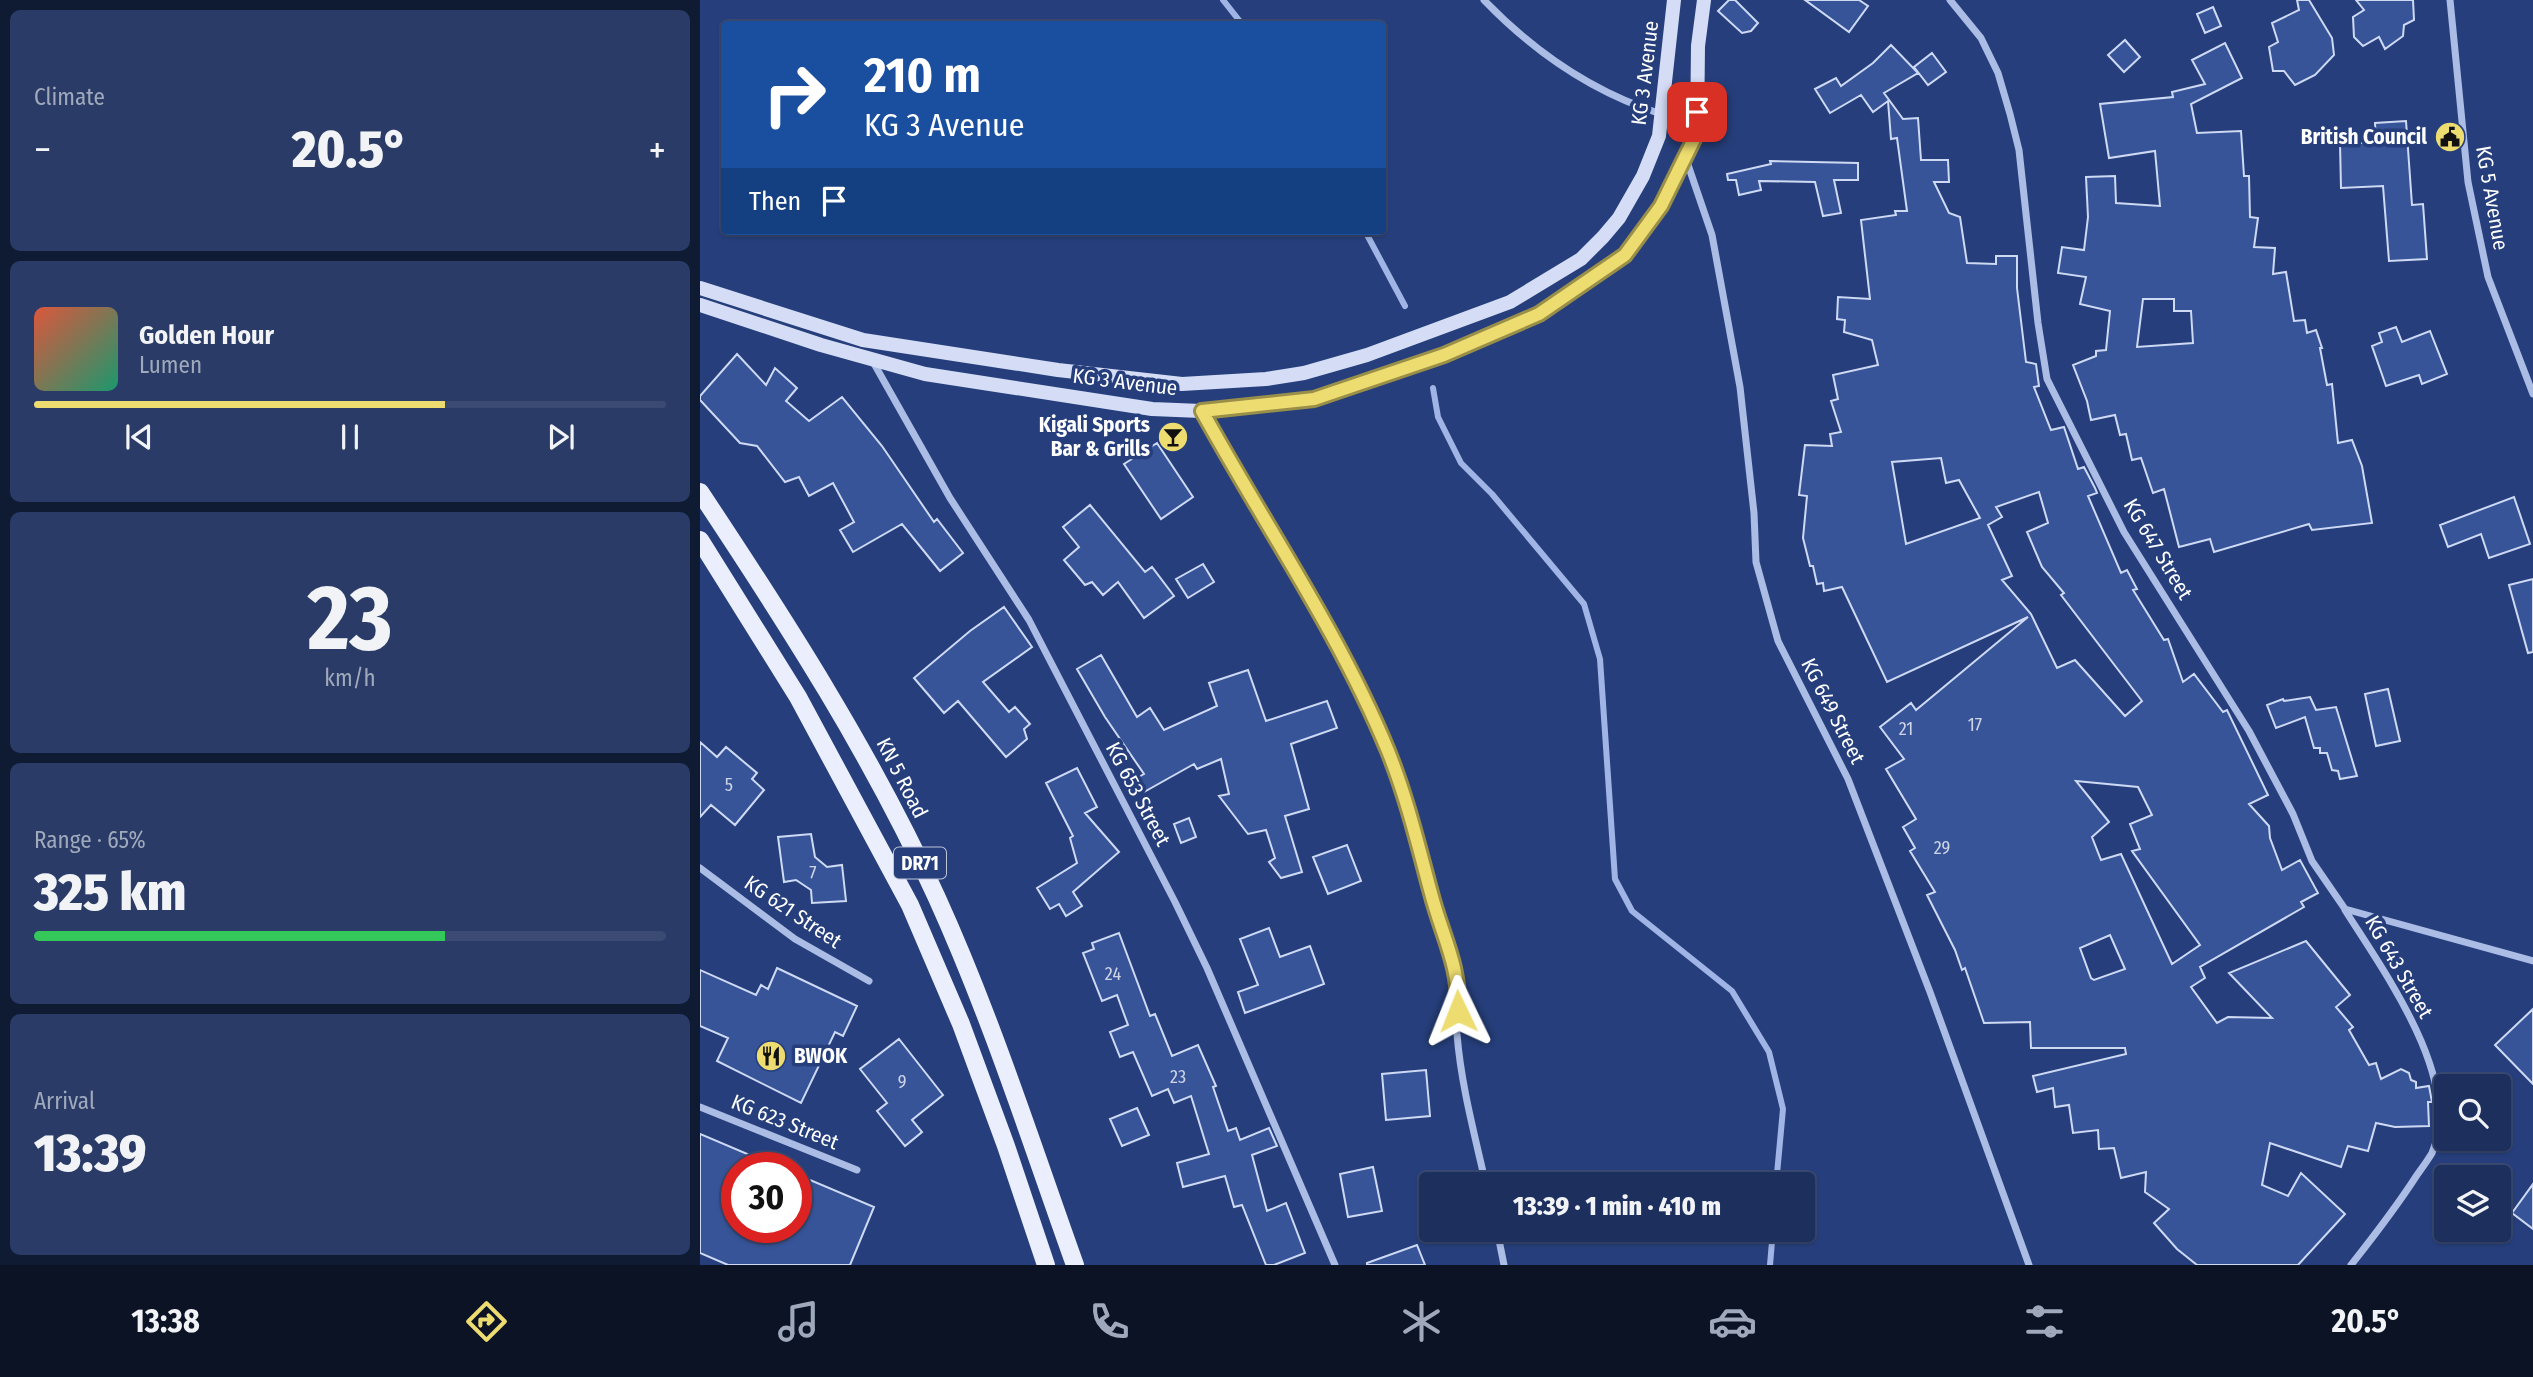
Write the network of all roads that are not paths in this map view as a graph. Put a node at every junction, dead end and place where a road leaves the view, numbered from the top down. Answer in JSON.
{"nodes":[{"id":1,"x":1485,"y":0,"type":"edge"},
{"id":2,"x":1674,"y":0,"type":"edge"},
{"id":3,"x":1704,"y":0,"type":"edge"},
{"id":4,"x":1950,"y":0,"type":"edge"},
{"id":5,"x":2450,"y":0,"type":"edge"},
{"id":6,"x":1662,"y":115,"type":"junction"},
{"id":7,"x":1684,"y":155,"type":"junction"},
{"id":8,"x":700,"y":288,"type":"edge"},
{"id":9,"x":700,"y":304,"type":"edge"},
{"id":10,"x":872,"y":360,"type":"junction"},
{"id":11,"x":2533,"y":394,"type":"edge"},
{"id":12,"x":1202,"y":411,"type":"junction"},
{"id":13,"x":700,"y":492,"type":"edge"},
{"id":14,"x":700,"y":540,"type":"edge"},
{"id":15,"x":700,"y":868,"type":"edge"},
{"id":16,"x":2345,"y":909,"type":"junction"},
{"id":17,"x":2533,"y":961,"type":"edge"},
{"id":18,"x":869,"y":981,"type":"dead end"},
{"id":19,"x":700,"y":1107,"type":"edge"},
{"id":20,"x":857,"y":1170,"type":"dead end"},
{"id":21,"x":1483,"y":1172,"type":"edge"},
{"id":22,"x":1499,"y":1242,"type":"edge"},
{"id":23,"x":1046,"y":1265,"type":"edge"},
{"id":24,"x":1075,"y":1265,"type":"edge"},
{"id":25,"x":1335,"y":1265,"type":"edge"},
{"id":26,"x":1504,"y":1265,"type":"edge"},
{"id":27,"x":2029,"y":1265,"type":"edge"},
{"id":28,"x":2351,"y":1265,"type":"edge"}],
"edges":[{"from":1,"to":6,"type":"street"},
{"from":2,"to":6,"type":"main road","name":"KG 3 Avenue"},
{"from":3,"to":7,"type":"main road","name":"KG 3 Avenue"},
{"from":4,"to":16,"type":"street","name":"KG 647 Street"},
{"from":5,"to":11,"type":"street","name":"KG 5 Avenue"},
{"from":6,"to":8,"type":"main road","name":"KG 3 Avenue"},
{"from":7,"to":12,"type":"main road","name":"KG 3 Avenue"},
{"from":7,"to":27,"type":"street","name":"KG 649 Street"},
{"from":9,"to":10,"type":"main road","name":"KG 3 Avenue"},
{"from":10,"to":12,"type":"main road","name":"KG 3 Avenue"},
{"from":10,"to":25,"type":"street","name":"KG 653 Street"},
{"from":12,"to":21,"type":"street"},
{"from":13,"to":24,"type":"main road","name":"KN 5 Road","number":"DR71"},
{"from":14,"to":23,"type":"main road","number":"DR71"},
{"from":15,"to":18,"type":"street","name":"KG 621 Street"},
{"from":16,"to":17,"type":"street"},
{"from":16,"to":28,"type":"street","name":"KG 643 Street"},
{"from":19,"to":20,"type":"street","name":"KG 623 Street"},
{"from":22,"to":26,"type":"street"}]}
